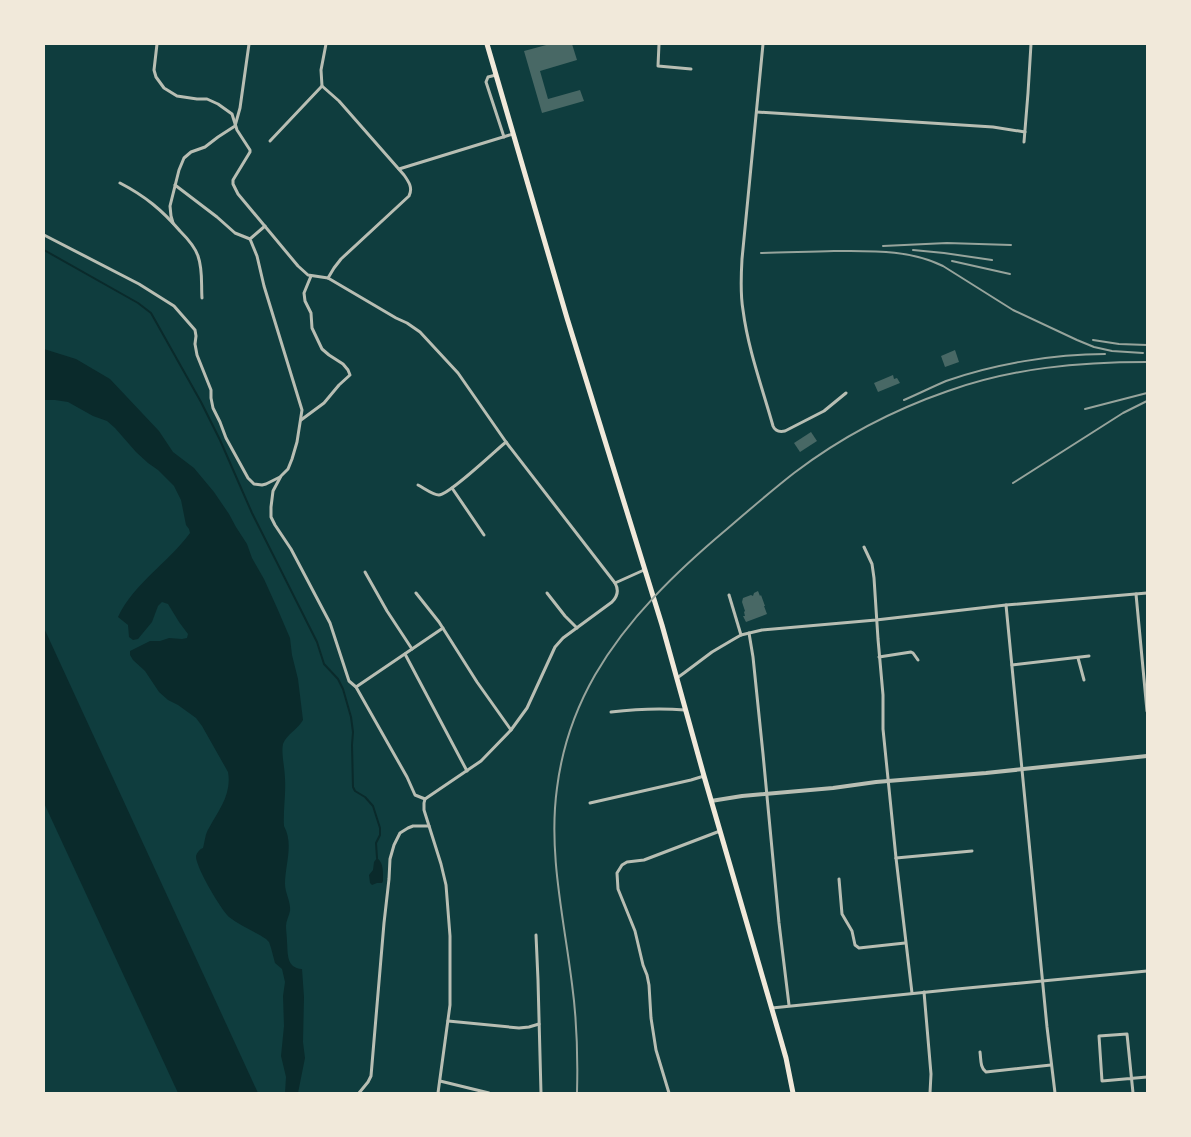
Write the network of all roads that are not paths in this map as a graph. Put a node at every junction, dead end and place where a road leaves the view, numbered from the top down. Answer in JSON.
{"nodes":[{"id":1,"x":157,"y":44,"type":"edge"},
{"id":2,"x":249,"y":44,"type":"edge"},
{"id":3,"x":326,"y":44,"type":"edge"},
{"id":4,"x":487,"y":44,"type":"edge"},
{"id":5,"x":659,"y":44,"type":"edge"},
{"id":6,"x":763,"y":44,"type":"edge"},
{"id":7,"x":1031,"y":44,"type":"edge"},
{"id":8,"x":691,"y":69,"type":"dead end"},
{"id":9,"x":496,"y":75,"type":"junction"},
{"id":10,"x":322,"y":86,"type":"junction"},
{"id":11,"x":757,"y":112,"type":"junction"},
{"id":12,"x":235,"y":126,"type":"junction"},
{"id":13,"x":1025,"y":132,"type":"junction"},
{"id":14,"x":513,"y":134,"type":"junction"},
{"id":15,"x":504,"y":137,"type":"junction"},
{"id":16,"x":270,"y":140,"type":"dead end"},
{"id":17,"x":1024,"y":142,"type":"dead end"},
{"id":18,"x":399,"y":169,"type":"junction"},
{"id":19,"x":120,"y":183,"type":"dead end"},
{"id":20,"x":175,"y":185,"type":"junction"},
{"id":21,"x":173,"y":223,"type":"junction"},
{"id":22,"x":264,"y":226,"type":"junction"},
{"id":23,"x":44,"y":235,"type":"edge"},
{"id":24,"x":250,"y":239,"type":"junction"},
{"id":25,"x":311,"y":276,"type":"junction"},
{"id":26,"x":328,"y":278,"type":"junction"},
{"id":27,"x":202,"y":298,"type":"dead end"},
{"id":28,"x":846,"y":393,"type":"dead end"},
{"id":29,"x":301,"y":420,"type":"junction"},
{"id":30,"x":506,"y":442,"type":"junction"},
{"id":31,"x":281,"y":476,"type":"junction"},
{"id":32,"x":418,"y":485,"type":"dead end"},
{"id":33,"x":452,"y":488,"type":"junction"},
{"id":34,"x":484,"y":535,"type":"dead end"},
{"id":35,"x":864,"y":547,"type":"dead end"},
{"id":36,"x":644,"y":570,"type":"junction"},
{"id":37,"x":365,"y":572,"type":"dead end"},
{"id":38,"x":614,"y":583,"type":"junction"},
{"id":39,"x":416,"y":593,"type":"dead end"},
{"id":40,"x":547,"y":593,"type":"dead end"},
{"id":41,"x":1147,"y":593,"type":"edge"},
{"id":42,"x":1136,"y":594,"type":"junction"},
{"id":43,"x":729,"y":595,"type":"dead end"},
{"id":44,"x":1006,"y":605,"type":"junction"},
{"id":45,"x":876,"y":620,"type":"junction"},
{"id":46,"x":443,"y":628,"type":"junction"},
{"id":47,"x":577,"y":628,"type":"junction"},
{"id":48,"x":749,"y":633,"type":"junction"},
{"id":49,"x":741,"y":635,"type":"junction"},
{"id":50,"x":412,"y":649,"type":"junction"},
{"id":51,"x":405,"y":654,"type":"junction"},
{"id":52,"x":1089,"y":656,"type":"dead end"},
{"id":53,"x":879,"y":657,"type":"junction"},
{"id":54,"x":1078,"y":658,"type":"junction"},
{"id":55,"x":918,"y":660,"type":"dead end"},
{"id":56,"x":1012,"y":665,"type":"junction"},
{"id":57,"x":676,"y":678,"type":"junction"},
{"id":58,"x":1084,"y":680,"type":"dead end"},
{"id":59,"x":356,"y":687,"type":"junction"},
{"id":60,"x":685,"y":710,"type":"junction"},
{"id":61,"x":611,"y":712,"type":"dead end"},
{"id":62,"x":1147,"y":712,"type":"edge"},
{"id":63,"x":511,"y":730,"type":"junction"},
{"id":64,"x":1147,"y":756,"type":"edge"},
{"id":65,"x":1022,"y":769,"type":"junction"},
{"id":66,"x":467,"y":771,"type":"junction"},
{"id":67,"x":704,"y":776,"type":"junction"},
{"id":68,"x":888,"y":781,"type":"junction"},
{"id":69,"x":766,"y":794,"type":"junction"},
{"id":70,"x":425,"y":799,"type":"junction"},
{"id":71,"x":711,"y":801,"type":"junction"},
{"id":72,"x":590,"y":803,"type":"dead end"},
{"id":73,"x":429,"y":826,"type":"junction"},
{"id":74,"x":720,"y":831,"type":"junction"},
{"id":75,"x":972,"y":851,"type":"dead end"},
{"id":76,"x":896,"y":858,"type":"junction"},
{"id":77,"x":839,"y":879,"type":"dead end"},
{"id":78,"x":536,"y":935,"type":"dead end"},
{"id":79,"x":905,"y":943,"type":"junction"},
{"id":80,"x":1147,"y":971,"type":"edge"},
{"id":81,"x":1043,"y":981,"type":"junction"},
{"id":82,"x":924,"y":992,"type":"junction"},
{"id":83,"x":912,"y":993,"type":"junction"},
{"id":84,"x":789,"y":1005,"type":"junction"},
{"id":85,"x":772,"y":1008,"type":"junction"},
{"id":86,"x":448,"y":1021,"type":"junction"},
{"id":87,"x":539,"y":1024,"type":"junction"},
{"id":88,"x":980,"y":1052,"type":"dead end"},
{"id":89,"x":1051,"y":1066,"type":"junction"},
{"id":90,"x":1147,"y":1077,"type":"edge"},
{"id":91,"x":1131,"y":1078,"type":"junction"},
{"id":92,"x":440,"y":1081,"type":"junction"},
{"id":93,"x":359,"y":1093,"type":"edge"},
{"id":94,"x":438,"y":1093,"type":"edge"},
{"id":95,"x":489,"y":1093,"type":"edge"},
{"id":96,"x":541,"y":1093,"type":"edge"},
{"id":97,"x":669,"y":1093,"type":"edge"},
{"id":98,"x":793,"y":1093,"type":"edge"},
{"id":99,"x":930,"y":1093,"type":"edge"},
{"id":100,"x":1054,"y":1093,"type":"edge"},
{"id":101,"x":1132,"y":1093,"type":"edge"}],
"edges":[{"from":1,"to":12,"type":"street"},
{"from":2,"to":12,"type":"street"},
{"from":3,"to":10,"type":"street"},
{"from":4,"to":9,"type":"main road"},
{"from":5,"to":8,"type":"street"},
{"from":6,"to":11,"type":"street"},
{"from":7,"to":13,"type":"street"},
{"from":9,"to":14,"type":"main road"},
{"from":9,"to":15,"type":"street"},
{"from":10,"to":16,"type":"street"},
{"from":10,"to":18,"type":"street"},
{"from":11,"to":13,"type":"street"},
{"from":11,"to":28,"type":"street"},
{"from":12,"to":20,"type":"street"},
{"from":12,"to":22,"type":"street"},
{"from":13,"to":17,"type":"street"},
{"from":14,"to":15,"type":"street"},
{"from":14,"to":36,"type":"main road"},
{"from":15,"to":18,"type":"street"},
{"from":18,"to":26,"type":"street"},
{"from":19,"to":21,"type":"street"},
{"from":20,"to":21,"type":"street"},
{"from":20,"to":24,"type":"street"},
{"from":21,"to":27,"type":"street"},
{"from":22,"to":24,"type":"street"},
{"from":22,"to":25,"type":"street"},
{"from":23,"to":31,"type":"street"},
{"from":24,"to":29,"type":"street"},
{"from":25,"to":26,"type":"street"},
{"from":25,"to":29,"type":"street"},
{"from":26,"to":30,"type":"street"},
{"from":29,"to":31,"type":"street"},
{"from":30,"to":33,"type":"street"},
{"from":30,"to":38,"type":"street"},
{"from":31,"to":59,"type":"street"},
{"from":32,"to":33,"type":"street"},
{"from":33,"to":34,"type":"street"},
{"from":35,"to":45,"type":"street"},
{"from":36,"to":38,"type":"street"},
{"from":36,"to":57,"type":"main road"},
{"from":37,"to":50,"type":"street"},
{"from":38,"to":47,"type":"street"},
{"from":39,"to":46,"type":"street"},
{"from":40,"to":47,"type":"street"},
{"from":41,"to":42,"type":"street"},
{"from":42,"to":44,"type":"street"},
{"from":42,"to":62,"type":"street"},
{"from":43,"to":49,"type":"street"},
{"from":44,"to":45,"type":"street"},
{"from":44,"to":56,"type":"street"},
{"from":45,"to":48,"type":"street"},
{"from":45,"to":53,"type":"street"},
{"from":46,"to":50,"type":"street"},
{"from":46,"to":63,"type":"street"},
{"from":47,"to":63,"type":"street"},
{"from":48,"to":49,"type":"street"},
{"from":48,"to":69,"type":"street"},
{"from":49,"to":57,"type":"street"},
{"from":50,"to":51,"type":"street"},
{"from":51,"to":59,"type":"street"},
{"from":51,"to":66,"type":"street"},
{"from":52,"to":54,"type":"street"},
{"from":53,"to":55,"type":"street"},
{"from":53,"to":68,"type":"street"},
{"from":54,"to":56,"type":"street"},
{"from":54,"to":58,"type":"street"},
{"from":56,"to":65,"type":"street"},
{"from":57,"to":60,"type":"main road"},
{"from":59,"to":70,"type":"street"},
{"from":60,"to":61,"type":"street"},
{"from":60,"to":67,"type":"main road"},
{"from":63,"to":66,"type":"street"},
{"from":64,"to":65,"type":"street"},
{"from":65,"to":68,"type":"street"},
{"from":65,"to":81,"type":"street"},
{"from":66,"to":70,"type":"street"},
{"from":67,"to":71,"type":"main road"},
{"from":67,"to":72,"type":"street"},
{"from":68,"to":69,"type":"street"},
{"from":68,"to":76,"type":"street"},
{"from":69,"to":71,"type":"street"},
{"from":69,"to":84,"type":"street"},
{"from":70,"to":73,"type":"street"},
{"from":71,"to":74,"type":"main road"},
{"from":73,"to":86,"type":"street"},
{"from":73,"to":93,"type":"street"},
{"from":74,"to":85,"type":"main road"},
{"from":74,"to":97,"type":"street"},
{"from":75,"to":76,"type":"street"},
{"from":76,"to":79,"type":"street"},
{"from":77,"to":79,"type":"street"},
{"from":78,"to":87,"type":"street"},
{"from":79,"to":83,"type":"street"},
{"from":80,"to":81,"type":"street"},
{"from":81,"to":82,"type":"street"},
{"from":81,"to":89,"type":"street"},
{"from":82,"to":83,"type":"street"},
{"from":82,"to":99,"type":"street"},
{"from":83,"to":84,"type":"street"},
{"from":84,"to":85,"type":"street"},
{"from":85,"to":98,"type":"main road"},
{"from":86,"to":87,"type":"street"},
{"from":86,"to":92,"type":"street"},
{"from":87,"to":96,"type":"street"},
{"from":88,"to":89,"type":"street"},
{"from":89,"to":100,"type":"street"},
{"from":90,"to":91,"type":"street"},
{"from":91,"to":91,"type":"street"},
{"from":91,"to":101,"type":"street"},
{"from":92,"to":94,"type":"street"},
{"from":92,"to":95,"type":"street"}]}
